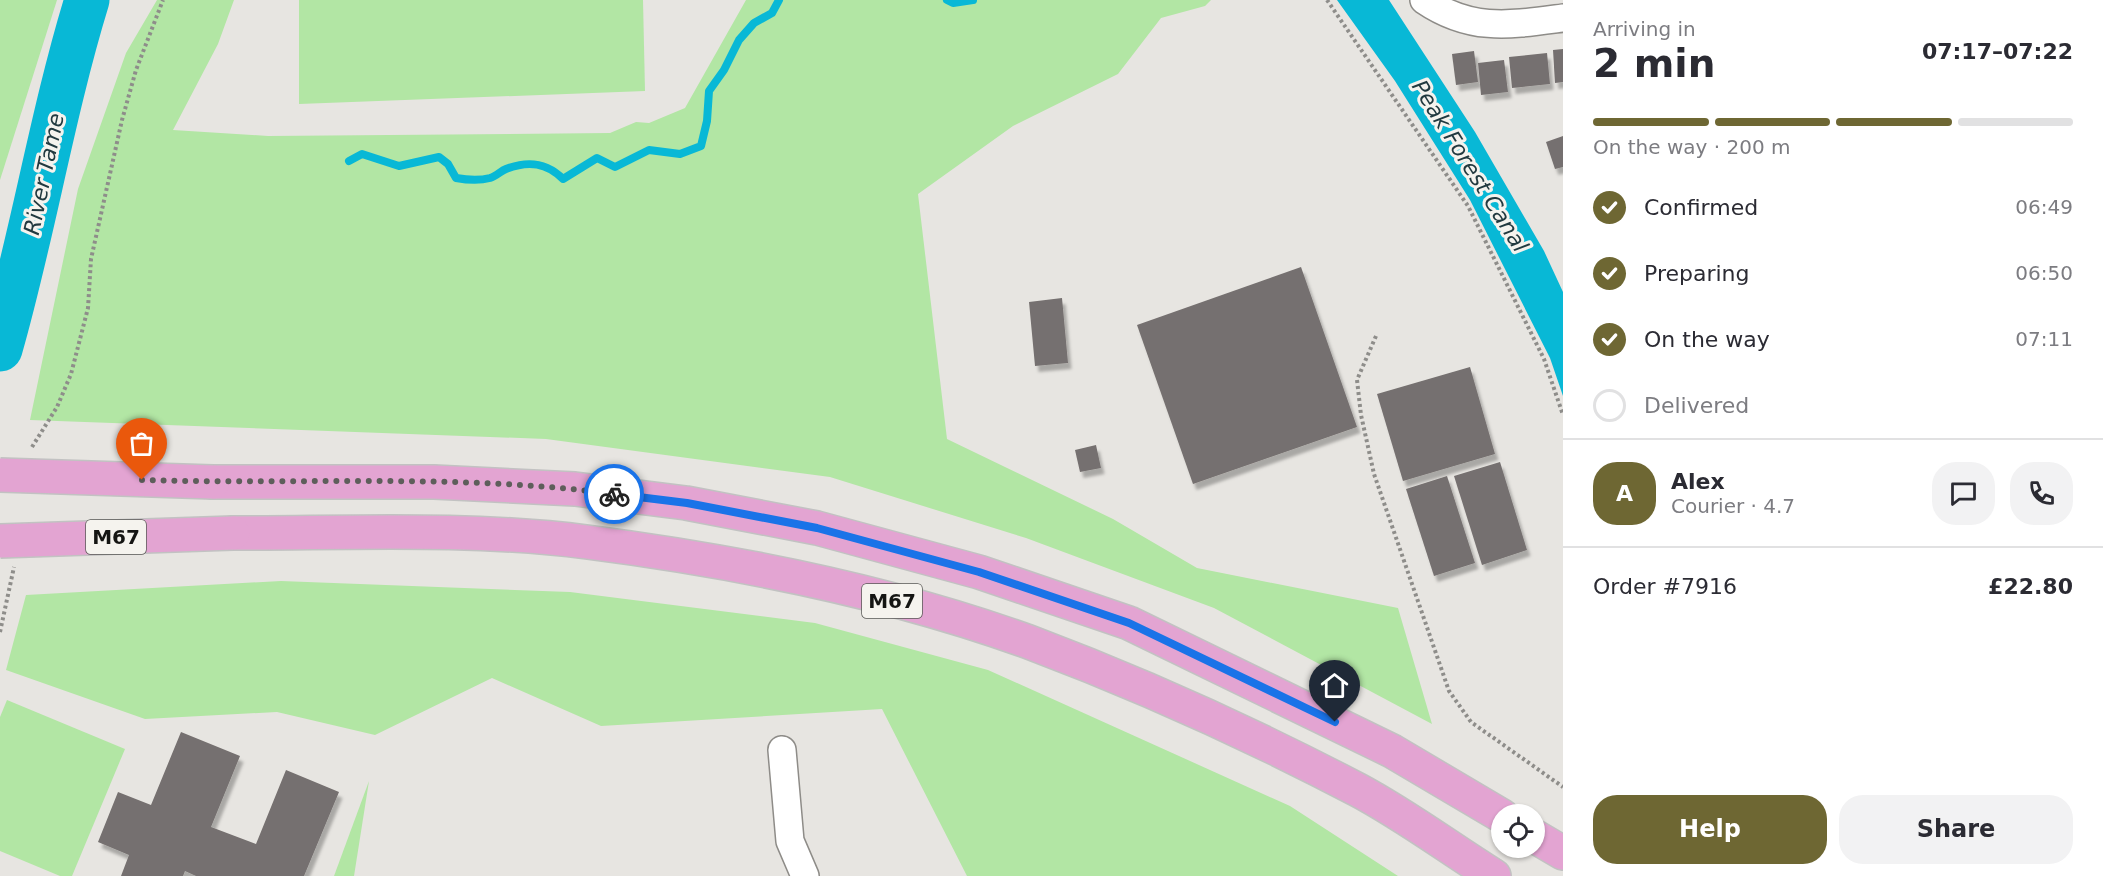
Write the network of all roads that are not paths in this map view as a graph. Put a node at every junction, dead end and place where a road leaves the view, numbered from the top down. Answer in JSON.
{"nodes":[{"id":1,"x":1424,"y":0,"type":"edge"},
{"id":2,"x":1563,"y":18,"type":"edge"},
{"id":3,"x":0,"y":475,"type":"edge"},
{"id":4,"x":0,"y":482,"type":"edge"},
{"id":5,"x":213,"y":482,"type":"junction"},
{"id":6,"x":0,"y":533,"type":"edge"},
{"id":7,"x":233,"y":533,"type":"junction"},
{"id":8,"x":7,"y":552,"type":"edge"},
{"id":9,"x":782,"y":750,"type":"dead end"},
{"id":10,"x":1491,"y":810,"type":"edge"},
{"id":11,"x":1545,"y":842,"type":"edge"},
{"id":12,"x":1563,"y":853,"type":"edge"},
{"id":13,"x":805,"y":876,"type":"edge"},
{"id":14,"x":1494,"y":876,"type":"edge"}],
"edges":[{"from":1,"to":2,"type":"street"},
{"from":3,"to":5,"type":"highway","number":"M67","bridge":true},
{"from":4,"to":5,"type":"highway","number":"M67","bridge":true},
{"from":5,"to":10,"type":"highway","number":"M67"},
{"from":6,"to":7,"type":"highway","number":"M67","bridge":true},
{"from":7,"to":8,"type":"highway","number":"M67","bridge":true},
{"from":7,"to":14,"type":"highway","number":"M67"},
{"from":9,"to":13,"type":"street"},
{"from":11,"to":12,"type":"highway"}]}
